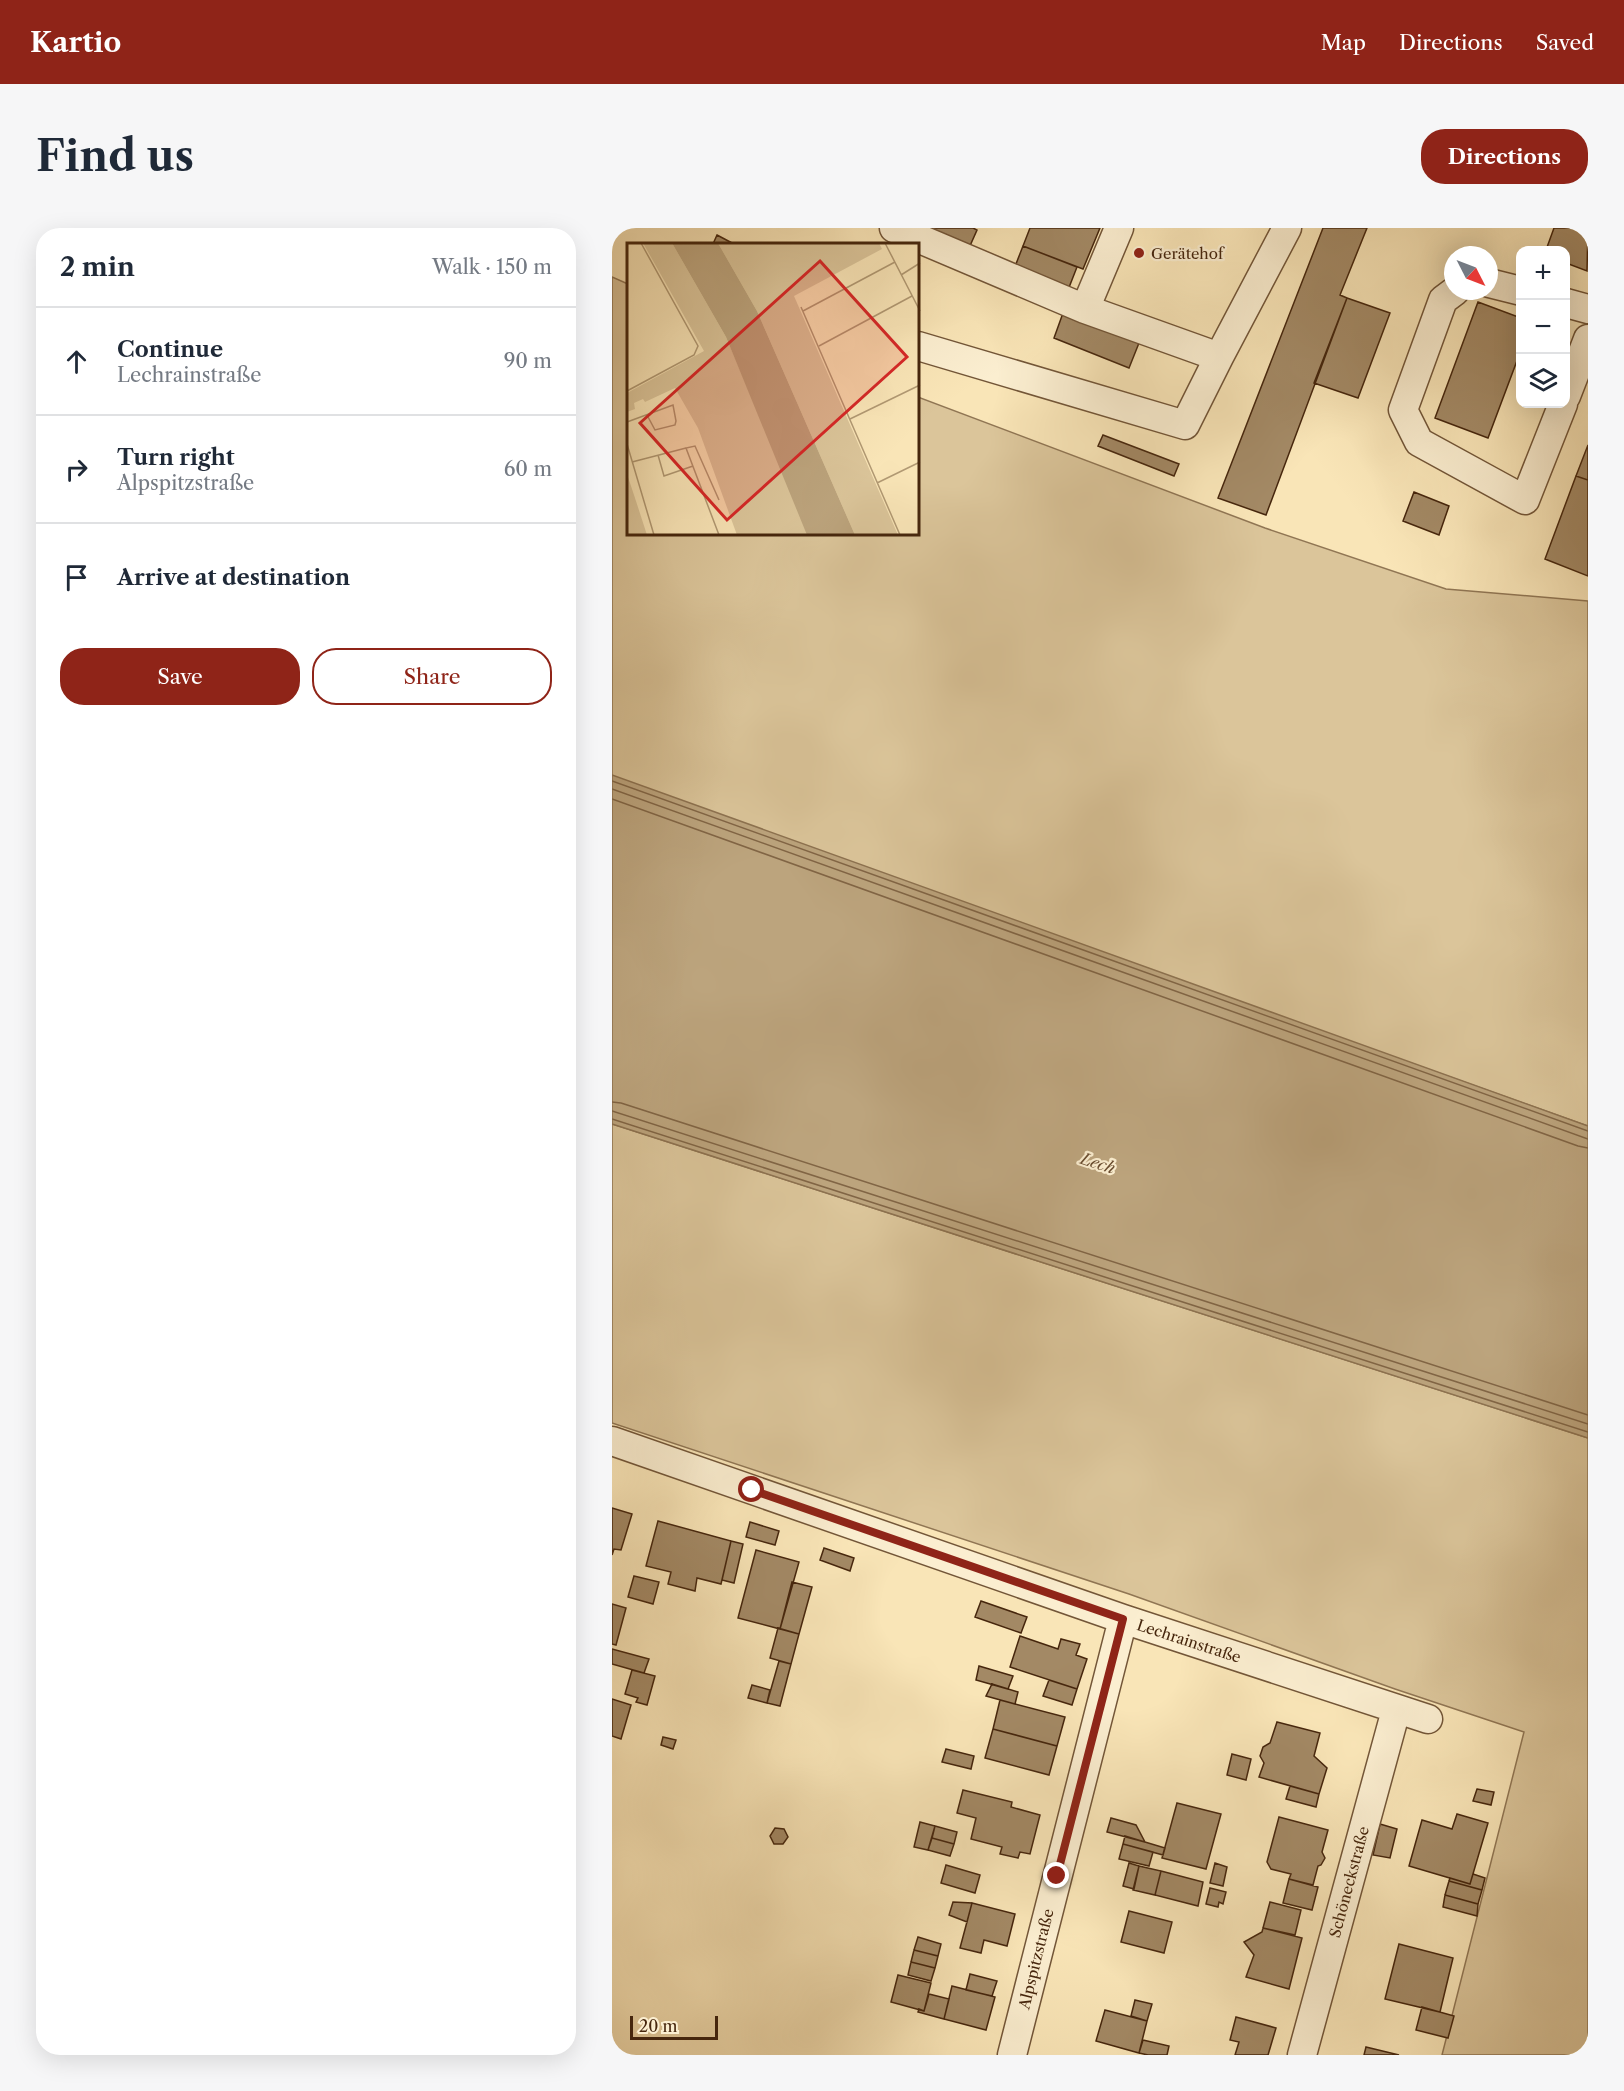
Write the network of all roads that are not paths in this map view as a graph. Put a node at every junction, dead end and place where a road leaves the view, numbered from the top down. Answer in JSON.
{"nodes":[{"id":1,"x":894,"y":228,"type":"edge"},
{"id":2,"x":1119,"y":228,"type":"edge"},
{"id":3,"x":1287,"y":228,"type":"edge"},
{"id":4,"x":1498,"y":285,"type":"edge"},
{"id":5,"x":1516,"y":290,"type":"edge"},
{"id":6,"x":1444,"y":299,"type":"edge"},
{"id":7,"x":1570,"y":304,"type":"edge"},
{"id":8,"x":1085,"y":309,"type":"junction"},
{"id":9,"x":1588,"y":309,"type":"edge"},
{"id":10,"x":1588,"y":339,"type":"edge"},
{"id":11,"x":920,"y":347,"type":"edge"},
{"id":12,"x":1219,"y":357,"type":"junction"},
{"id":13,"x":1570,"y":386,"type":"edge"},
{"id":14,"x":1561,"y":408,"type":"edge"},
{"id":15,"x":612,"y":1441,"type":"edge"},
{"id":16,"x":1123,"y":1619,"type":"junction"},
{"id":17,"x":1396,"y":1710,"type":"junction"},
{"id":18,"x":1428,"y":1719,"type":"dead end"},
{"id":19,"x":1012,"y":2055,"type":"edge"},
{"id":20,"x":1302,"y":2055,"type":"edge"}],
"edges":[{"from":1,"to":8,"type":"street"},
{"from":2,"to":8,"type":"street"},
{"from":3,"to":12,"type":"street"},
{"from":4,"to":5,"type":"street"},
{"from":6,"to":14,"type":"street"},
{"from":7,"to":9,"type":"street"},
{"from":8,"to":12,"type":"street"},
{"from":10,"to":13,"type":"street"},
{"from":11,"to":12,"type":"street"},
{"from":15,"to":16,"type":"street","name":"Lechrainstraße"},
{"from":16,"to":17,"type":"street","name":"Lechrainstraße"},
{"from":16,"to":19,"type":"street","name":"Alpspitzstraße"},
{"from":17,"to":18,"type":"street","name":"Lechrainstraße"},
{"from":17,"to":20,"type":"street","name":"Schöneckstraße"}]}
